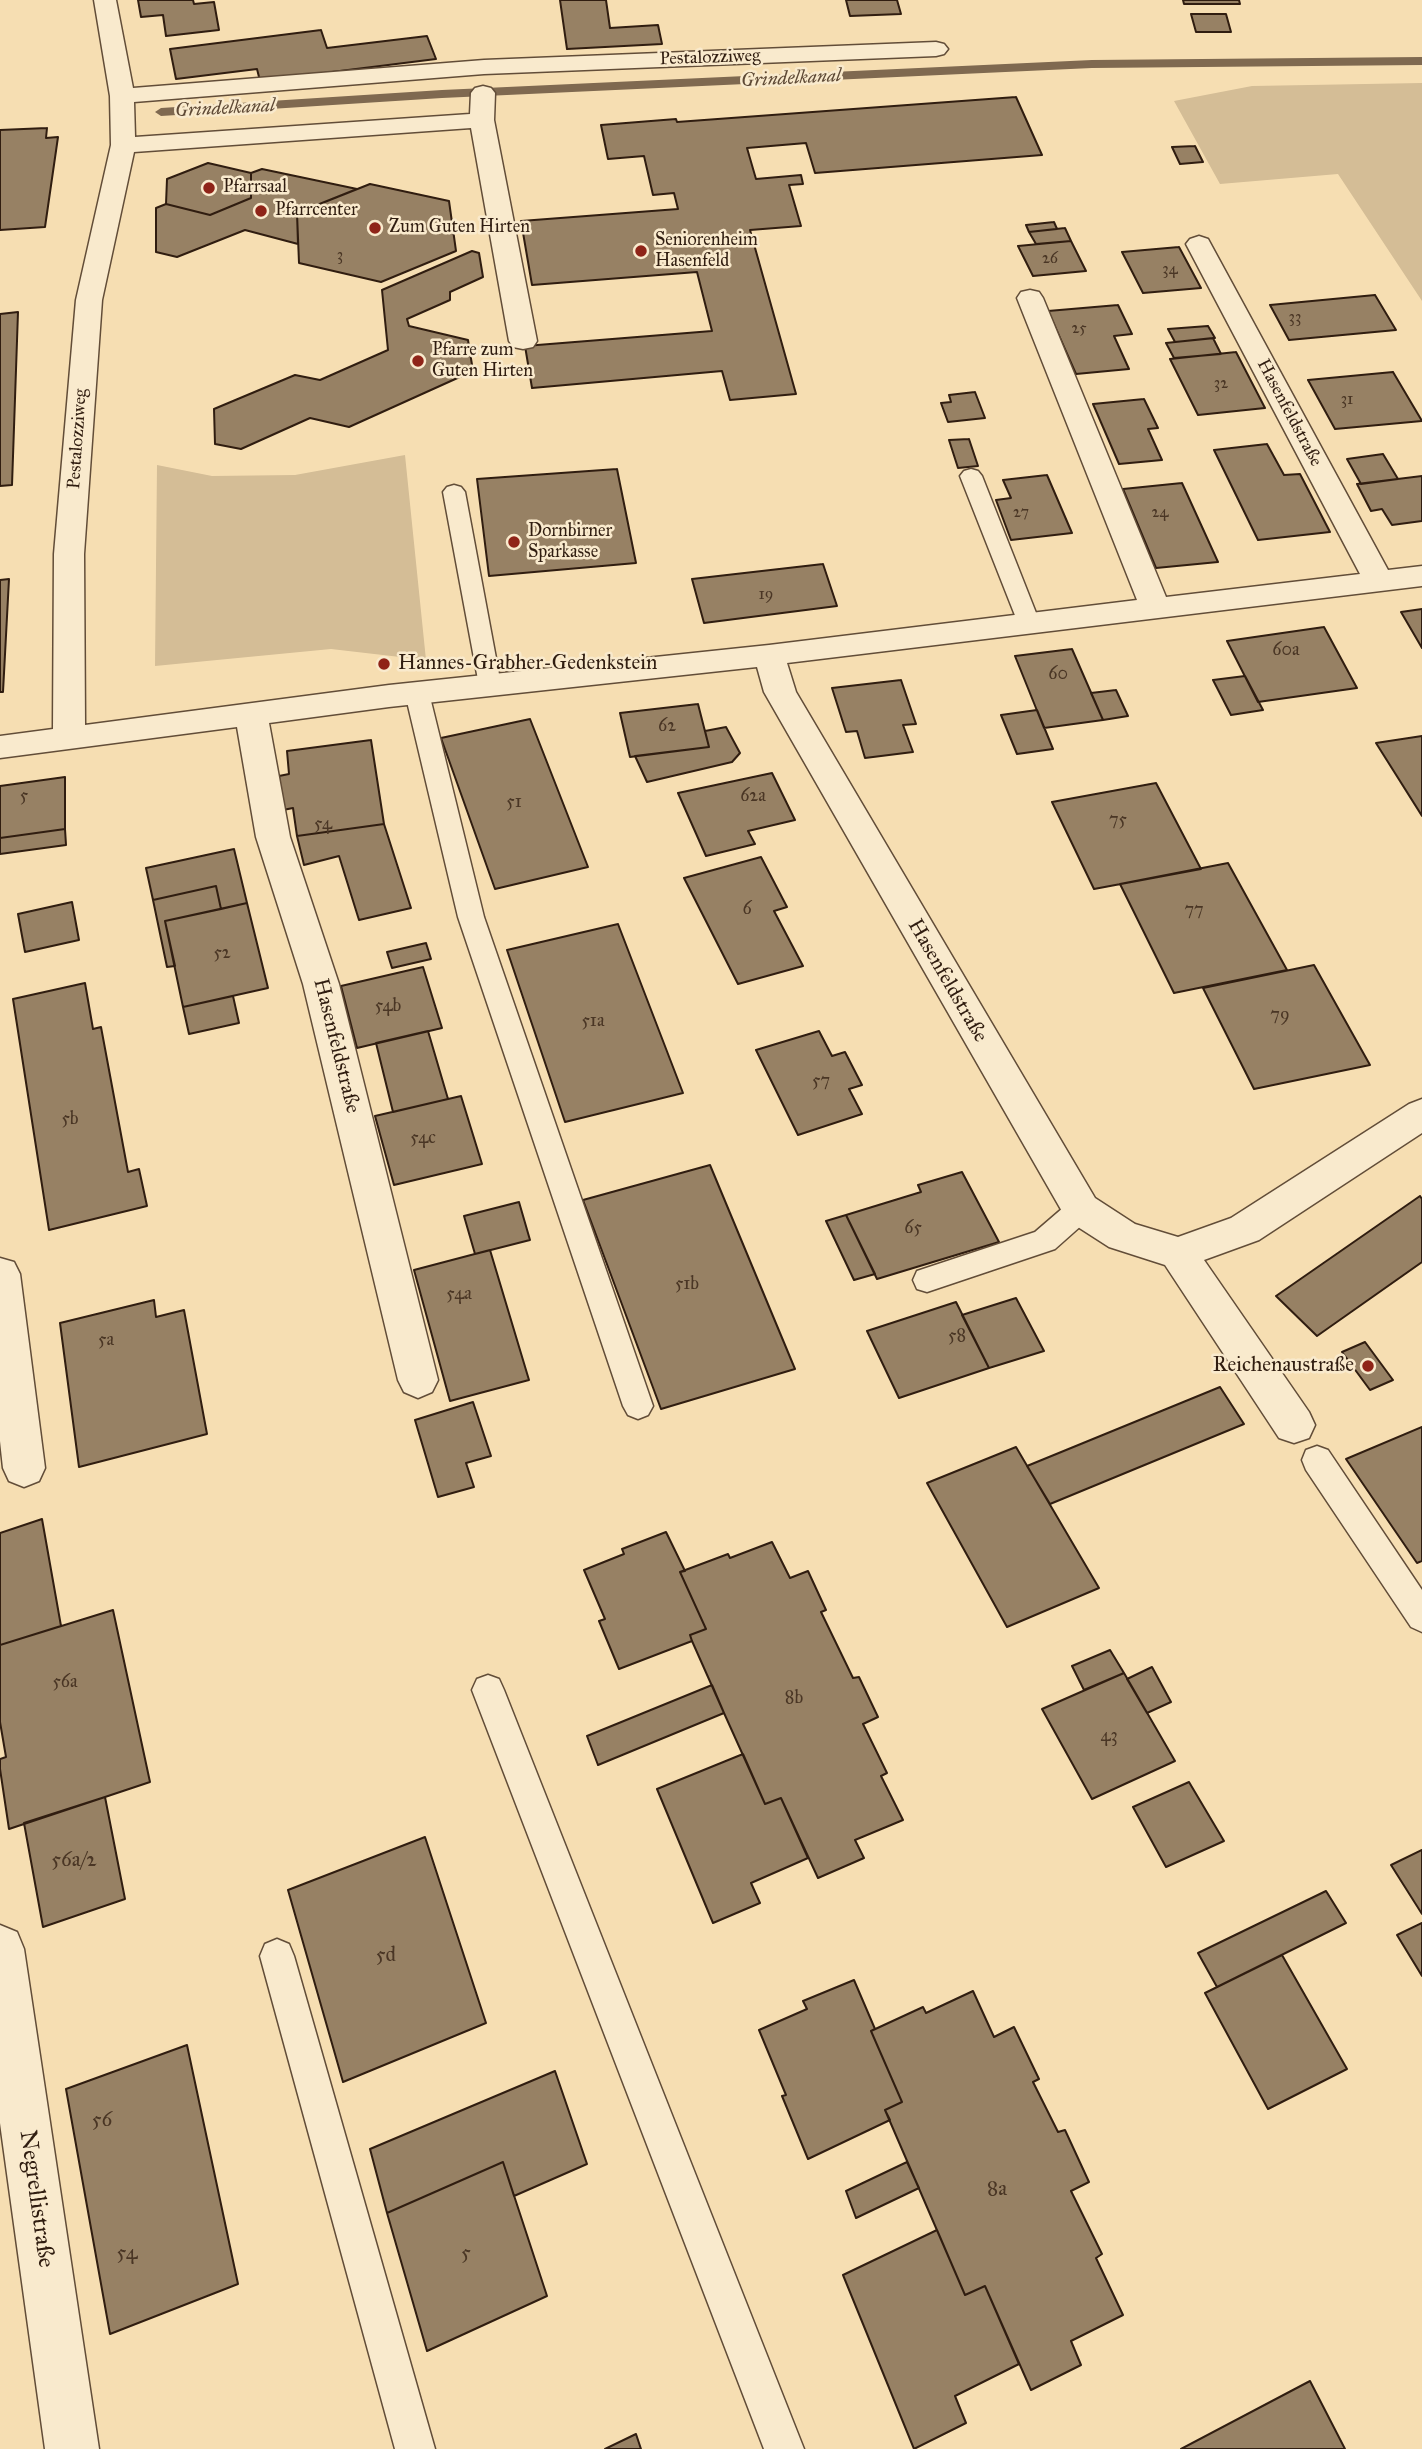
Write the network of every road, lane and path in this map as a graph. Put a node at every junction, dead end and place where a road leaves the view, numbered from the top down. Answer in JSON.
{"nodes":[{"id":1,"x":105,"y":0,"type":"edge"},
{"id":2,"x":936,"y":49,"type":"dead end"},
{"id":3,"x":484,"y":66,"type":"junction"},
{"id":4,"x":122,"y":96,"type":"junction"},
{"id":5,"x":482,"y":120,"type":"junction"},
{"id":6,"x":123,"y":145,"type":"junction"},
{"id":7,"x":1199,"y":244,"type":"dead end"},
{"id":8,"x":1030,"y":298,"type":"dead end"},
{"id":9,"x":523,"y":341,"type":"dead end"},
{"id":10,"x":971,"y":476,"type":"dead end"},
{"id":11,"x":454,"y":492,"type":"dead end"},
{"id":12,"x":1422,"y":576,"type":"edge"},
{"id":13,"x":1379,"y":582,"type":"junction"},
{"id":14,"x":1155,"y":608,"type":"junction"},
{"id":15,"x":1029,"y":623,"type":"junction"},
{"id":16,"x":769,"y":655,"type":"junction"},
{"id":17,"x":490,"y":685,"type":"junction"},
{"id":18,"x":417,"y":693,"type":"junction"},
{"id":19,"x":374,"y":698,"type":"junction"},
{"id":20,"x":250,"y":714,"type":"junction"},
{"id":21,"x":120,"y":731,"type":"junction"},
{"id":22,"x":69,"y":737,"type":"junction"},
{"id":23,"x":0,"y":747,"type":"edge"},
{"id":24,"x":1422,"y":1114,"type":"edge"},
{"id":25,"x":1081,"y":1209,"type":"junction"},
{"id":26,"x":1178,"y":1253,"type":"junction"},
{"id":27,"x":0,"y":1274,"type":"edge"},
{"id":28,"x":927,"y":1280,"type":"dead end"},
{"id":29,"x":5,"y":1362,"type":"edge"},
{"id":30,"x":418,"y":1380,"type":"dead end"},
{"id":31,"x":638,"y":1406,"type":"dead end"},
{"id":32,"x":1294,"y":1425,"type":"dead end"},
{"id":33,"x":1317,"y":1460,"type":"dead end"},
{"id":34,"x":24,"y":1468,"type":"dead end"},
{"id":35,"x":1422,"y":1617,"type":"edge"},
{"id":36,"x":488,"y":1690,"type":"dead end"},
{"id":37,"x":0,"y":1949,"type":"edge"},
{"id":38,"x":277,"y":1956,"type":"dead end"},
{"id":39,"x":72,"y":2449,"type":"edge"},
{"id":40,"x":415,"y":2449,"type":"edge"},
{"id":41,"x":784,"y":2449,"type":"edge"}],
"edges":[{"from":1,"to":4,"type":"street","name":"Pestalozziweg"},
{"from":2,"to":3,"type":"street","name":"Pestalozziweg"},
{"from":3,"to":4,"type":"street","name":"Pestalozziweg"},
{"from":3,"to":5,"type":"street"},
{"from":4,"to":6,"type":"street","name":"Pestalozziweg"},
{"from":5,"to":6,"type":"street"},
{"from":5,"to":9,"type":"street"},
{"from":6,"to":22,"type":"street","name":"Pestalozziweg"},
{"from":7,"to":13,"type":"street","name":"Hasenfeldstraße"},
{"from":8,"to":14,"type":"street"},
{"from":10,"to":15,"type":"lane"},
{"from":11,"to":17,"type":"lane"},
{"from":12,"to":13,"type":"street"},
{"from":13,"to":14,"type":"street"},
{"from":14,"to":15,"type":"street"},
{"from":15,"to":16,"type":"street"},
{"from":16,"to":17,"type":"street"},
{"from":16,"to":25,"type":"street","name":"Hasenfeldstraße"},
{"from":17,"to":18,"type":"street"},
{"from":18,"to":19,"type":"street"},
{"from":18,"to":31,"type":"lane"},
{"from":19,"to":20,"type":"street"},
{"from":19,"to":21,"type":"street"},
{"from":20,"to":21,"type":"street"},
{"from":20,"to":30,"type":"street","name":"Hasenfeldstraße"},
{"from":21,"to":22,"type":"street"},
{"from":22,"to":23,"type":"street"},
{"from":24,"to":26,"type":"street"},
{"from":25,"to":26,"type":"street","name":"Hasenfeldstraße"},
{"from":25,"to":28,"type":"lane"},
{"from":26,"to":32,"type":"street"},
{"from":27,"to":29,"type":"street"},
{"from":29,"to":34,"type":"street"},
{"from":33,"to":35,"type":"lane"},
{"from":36,"to":41,"type":"lane"},
{"from":37,"to":39,"type":"street","name":"Negrellistraße"},
{"from":38,"to":40,"type":"lane"}]}
